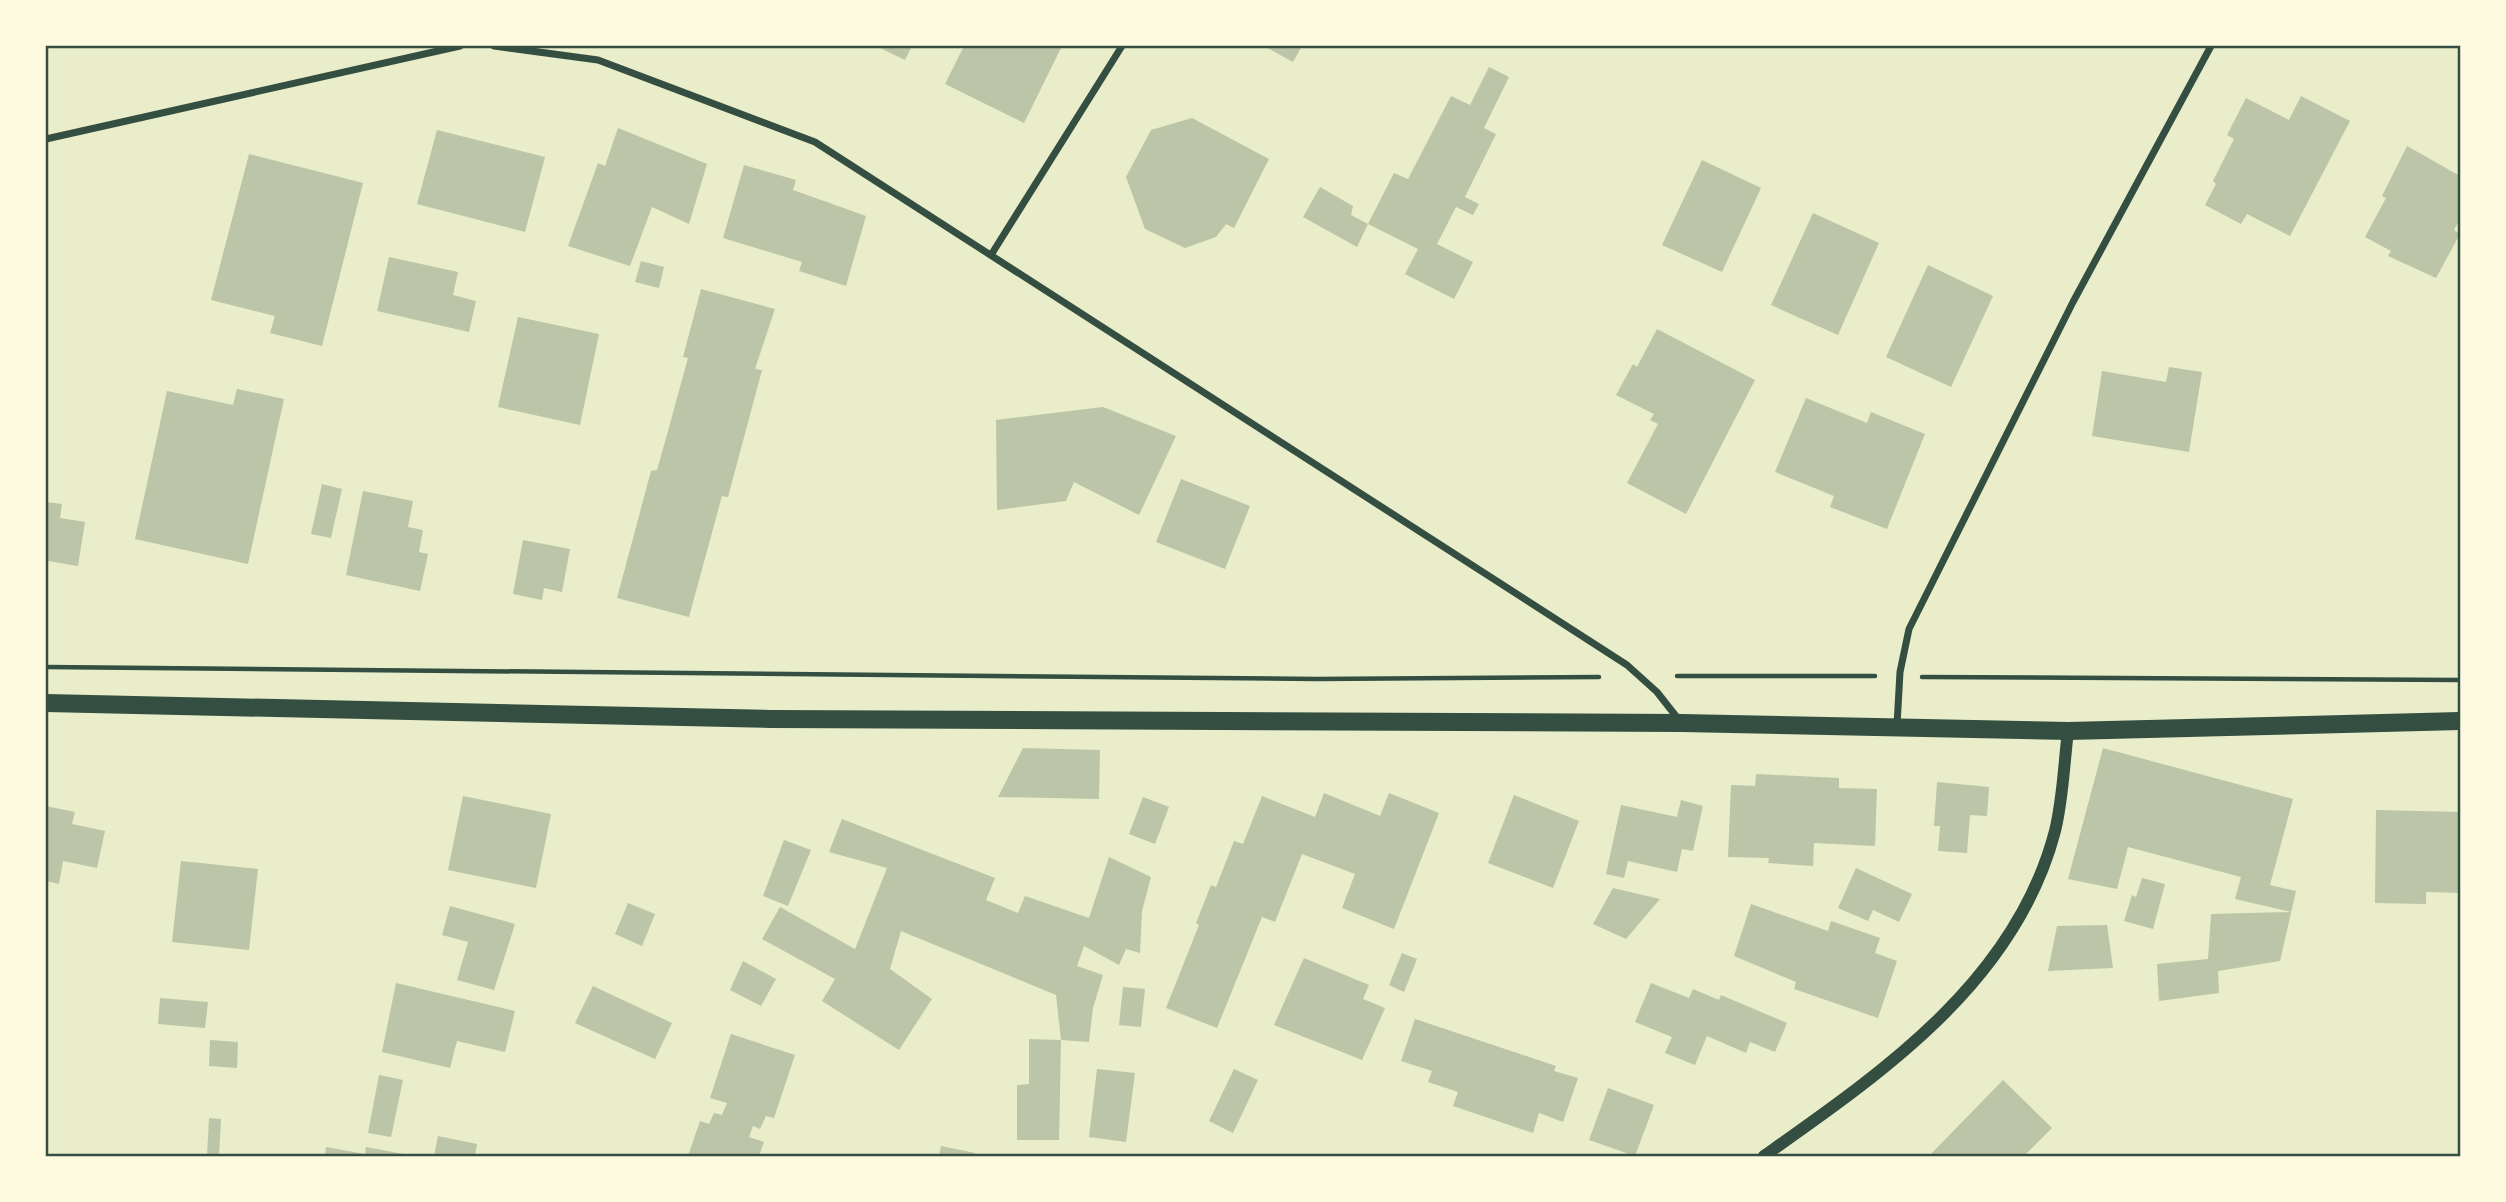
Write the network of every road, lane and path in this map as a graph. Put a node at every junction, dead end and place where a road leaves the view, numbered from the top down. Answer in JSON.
{"nodes":[{"id":1,"x":460,"y":46,"type":"edge"},
{"id":2,"x":494,"y":46,"type":"edge"},
{"id":3,"x":1122,"y":46,"type":"edge"},
{"id":4,"x":2211,"y":46,"type":"edge"},
{"id":5,"x":46,"y":138,"type":"edge"},
{"id":6,"x":991,"y":255,"type":"junction"},
{"id":7,"x":46,"y":667,"type":"edge"},
{"id":8,"x":1676,"y":676,"type":"dead end"},
{"id":9,"x":1883,"y":676,"type":"dead end"},
{"id":10,"x":1607,"y":677,"type":"dead end"},
{"id":11,"x":1910,"y":677,"type":"dead end"},
{"id":12,"x":2460,"y":680,"type":"edge"},
{"id":13,"x":46,"y":703,"type":"edge"},
{"id":14,"x":2460,"y":721,"type":"edge"},
{"id":15,"x":1682,"y":723,"type":"junction"},
{"id":16,"x":1897,"y":726,"type":"junction"},
{"id":17,"x":2068,"y":731,"type":"junction"},
{"id":18,"x":1764,"y":1157,"type":"edge"}],
"edges":[{"from":1,"to":5,"type":"street"},
{"from":2,"to":6,"type":"street"},
{"from":3,"to":6,"type":"street"},
{"from":4,"to":16,"type":"street"},
{"from":6,"to":15,"type":"street"},
{"from":7,"to":10,"type":"path"},
{"from":8,"to":9,"type":"path"},
{"from":11,"to":12,"type":"path"},
{"from":13,"to":15,"type":"main road"},
{"from":14,"to":17,"type":"main road"},
{"from":15,"to":16,"type":"main road"},
{"from":16,"to":17,"type":"main road"},
{"from":17,"to":18,"type":"street"}]}
